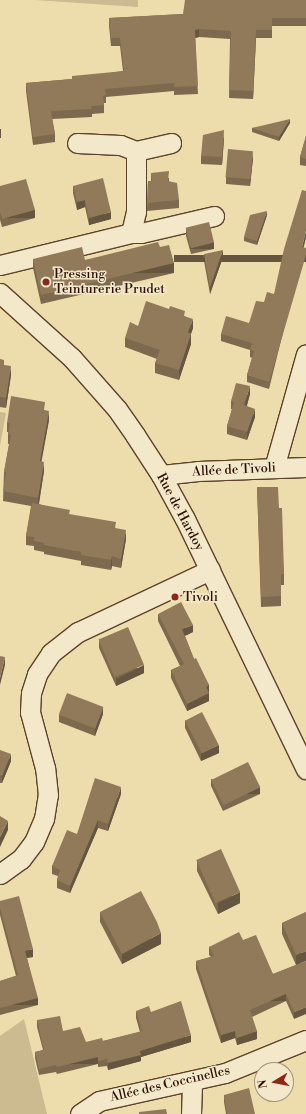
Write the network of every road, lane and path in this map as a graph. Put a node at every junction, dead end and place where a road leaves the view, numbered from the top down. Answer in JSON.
{"nodes":[{"id":1,"x":77,"y":143,"type":"dead end"},
{"id":2,"x":171,"y":143,"type":"dead end"},
{"id":3,"x":136,"y":151,"type":"junction"},
{"id":4,"x":214,"y":216,"type":"dead end"},
{"id":5,"x":130,"y":233,"type":"junction"},
{"id":6,"x":0,"y":265,"type":"edge"},
{"id":7,"x":0,"y":293,"type":"edge"},
{"id":8,"x":306,"y":354,"type":"edge"},
{"id":9,"x":306,"y":467,"type":"edge"},
{"id":10,"x":274,"y":468,"type":"junction"},
{"id":11,"x":161,"y":475,"type":"junction"},
{"id":12,"x":210,"y":570,"type":"junction"},
{"id":13,"x":306,"y":769,"type":"edge"},
{"id":14,"x":0,"y":874,"type":"edge"},
{"id":15,"x":306,"y":1040,"type":"edge"},
{"id":16,"x":192,"y":1081,"type":"junction"},
{"id":17,"x":80,"y":1114,"type":"edge"},
{"id":18,"x":191,"y":1114,"type":"edge"}],
"edges":[{"from":1,"to":3,"type":"street"},
{"from":2,"to":3,"type":"street"},
{"from":3,"to":5,"type":"street"},
{"from":4,"to":5,"type":"street"},
{"from":5,"to":6,"type":"street"},
{"from":7,"to":11,"type":"street","name":"Rue de Hardoy"},
{"from":8,"to":10,"type":"street"},
{"from":9,"to":10,"type":"street","name":"Allée de Tivoli"},
{"from":10,"to":11,"type":"street","name":"Allée de Tivoli"},
{"from":11,"to":12,"type":"street","name":"Rue de Hardoy"},
{"from":12,"to":13,"type":"street","name":"Rue de Hardoy"},
{"from":12,"to":14,"type":"street"},
{"from":15,"to":16,"type":"street","name":"Allée des Coccinelles"},
{"from":16,"to":17,"type":"street","name":"Allée des Coccinelles"},
{"from":16,"to":18,"type":"street"}]}
